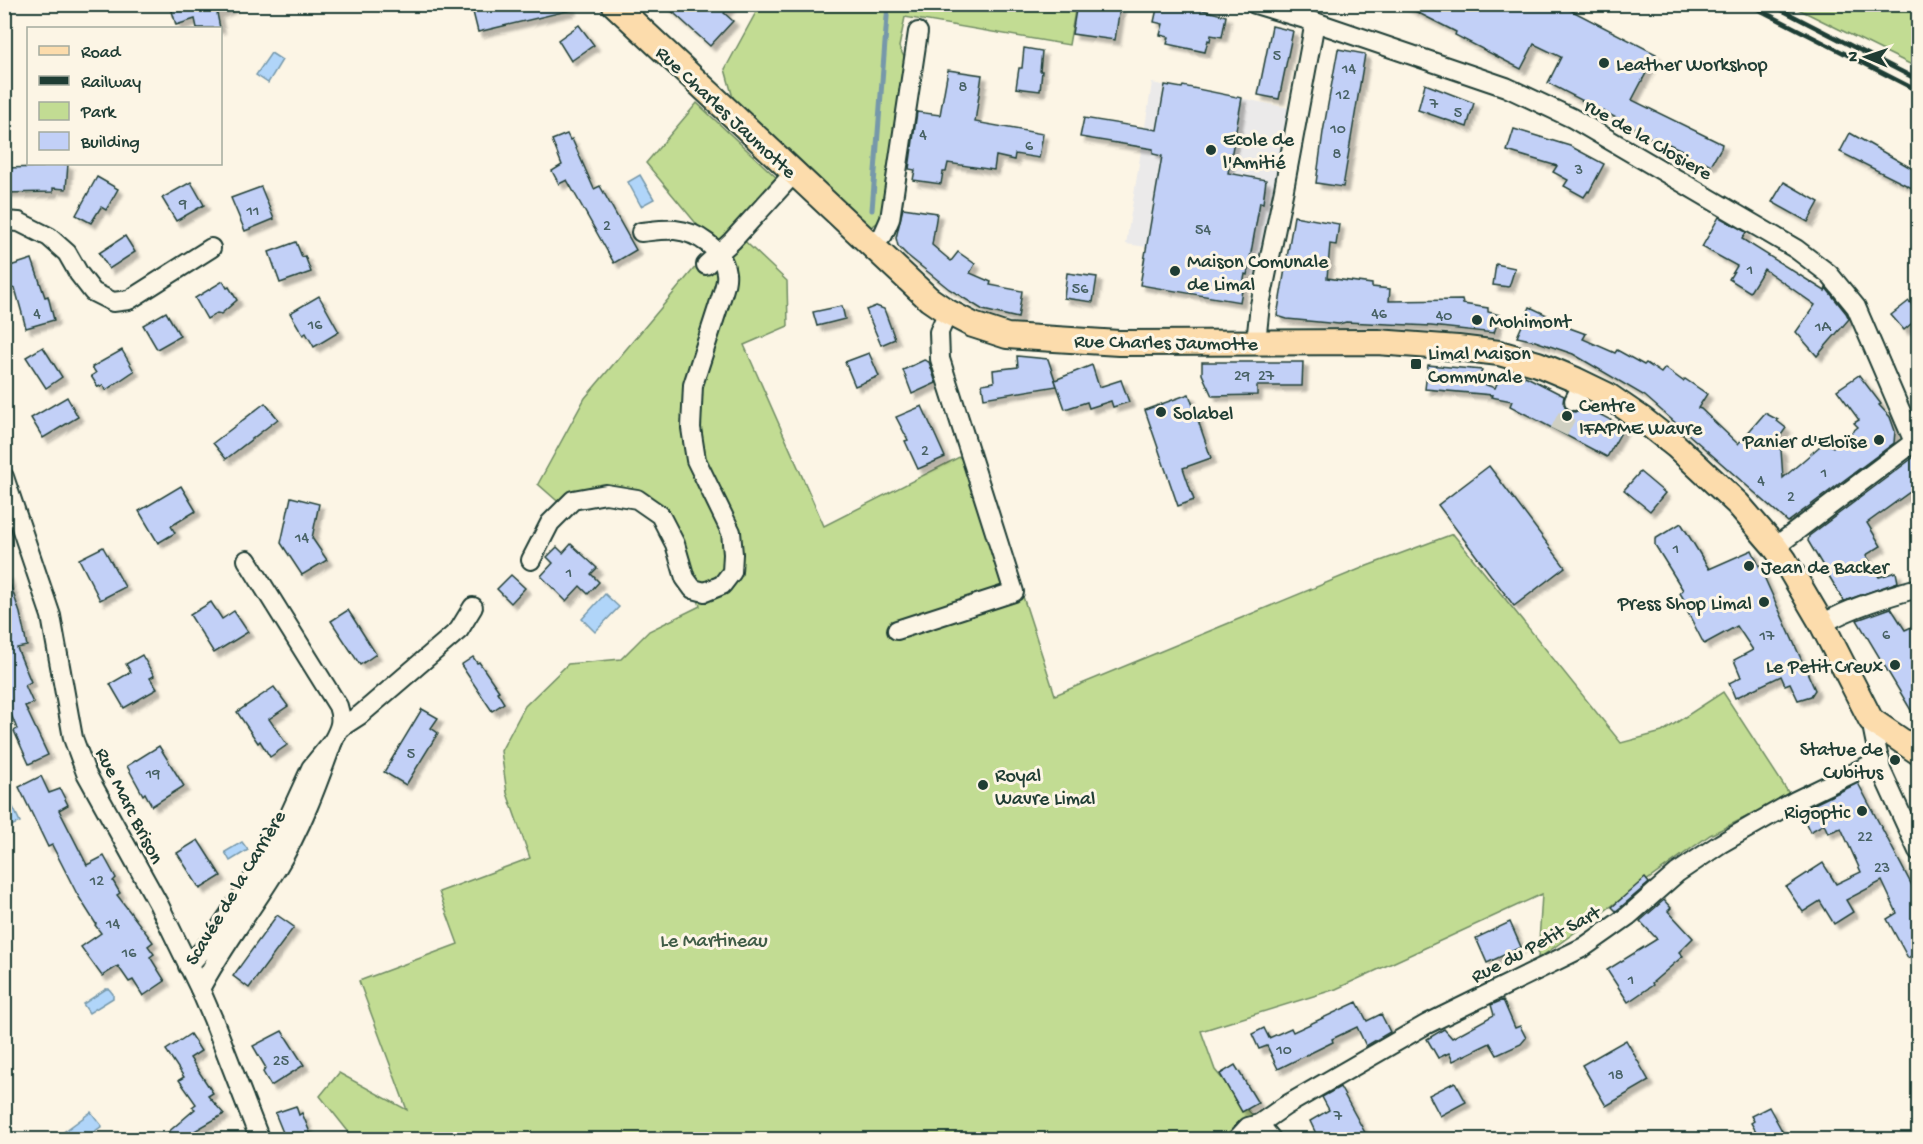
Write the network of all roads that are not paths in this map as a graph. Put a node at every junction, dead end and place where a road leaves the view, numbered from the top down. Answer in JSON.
{"nodes":[{"id":1,"x":614,"y":4,"type":"edge"},
{"id":2,"x":1255,"y":4,"type":"edge"},
{"id":3,"x":1315,"y":22,"type":"junction"},
{"id":4,"x":918,"y":32,"type":"dead end"},
{"id":5,"x":794,"y":173,"type":"junction"},
{"id":6,"x":4,"y":221,"type":"edge"},
{"id":7,"x":641,"y":232,"type":"dead end"},
{"id":8,"x":872,"y":246,"type":"junction"},
{"id":9,"x":211,"y":248,"type":"dead end"},
{"id":10,"x":712,"y":259,"type":"junction"},
{"id":11,"x":948,"y":312,"type":"junction"},
{"id":12,"x":1256,"y":342,"type":"junction"},
{"id":13,"x":1916,"y":441,"type":"edge"},
{"id":14,"x":4,"y":477,"type":"edge"},
{"id":15,"x":1775,"y":547,"type":"junction"},
{"id":16,"x":247,"y":560,"type":"dead end"},
{"id":17,"x":531,"y":560,"type":"dead end"},
{"id":18,"x":1918,"y":588,"type":"edge"},
{"id":19,"x":473,"y":607,"type":"dead end"},
{"id":20,"x":1822,"y":624,"type":"junction"},
{"id":21,"x":897,"y":630,"type":"dead end"},
{"id":22,"x":1871,"y":720,"type":"junction"},
{"id":23,"x":336,"y":735,"type":"junction"},
{"id":24,"x":1918,"y":752,"type":"edge"},
{"id":25,"x":1880,"y":760,"type":"junction"},
{"id":26,"x":1917,"y":843,"type":"edge"},
{"id":27,"x":188,"y":966,"type":"junction"},
{"id":28,"x":200,"y":989,"type":"junction"},
{"id":29,"x":1259,"y":1124,"type":"junction"},
{"id":30,"x":260,"y":1140,"type":"edge"},
{"id":31,"x":1236,"y":1140,"type":"edge"},
{"id":32,"x":1272,"y":1140,"type":"edge"}],
"edges":[{"from":1,"to":5,"type":"main road","name":"Rue Charles Jaumotte"},
{"from":2,"to":3,"type":"street","name":"rue de la Closiere"},
{"from":3,"to":12,"type":"street"},
{"from":3,"to":13,"type":"street","name":"rue de la Closiere"},
{"from":4,"to":8,"type":"street"},
{"from":5,"to":8,"type":"main road","name":"Rue Charles Jaumotte"},
{"from":5,"to":10,"type":"street"},
{"from":6,"to":9,"type":"street"},
{"from":7,"to":10,"type":"street"},
{"from":8,"to":11,"type":"main road","name":"Rue Charles Jaumotte"},
{"from":10,"to":17,"type":"street"},
{"from":11,"to":12,"type":"main road","name":"Rue Charles Jaumotte"},
{"from":11,"to":21,"type":"street"},
{"from":12,"to":15,"type":"main road","name":"Rue Charles Jaumotte"},
{"from":13,"to":15,"type":"street"},
{"from":14,"to":27,"type":"street","name":"Rue Marc Brison"},
{"from":15,"to":20,"type":"main road","name":"Rue Charles Jaumotte"},
{"from":16,"to":23,"type":"street"},
{"from":18,"to":20,"type":"street"},
{"from":19,"to":23,"type":"street","name":"Scavée de la Carrière"},
{"from":20,"to":22,"type":"main road","name":"Rue Charles Jaumotte"},
{"from":22,"to":24,"type":"main road"},
{"from":22,"to":25,"type":"street"},
{"from":23,"to":27,"type":"street","name":"Scavée de la Carrière"},
{"from":23,"to":28,"type":"street","name":"Scavée de la Carrière"},
{"from":25,"to":26,"type":"street"},
{"from":25,"to":29,"type":"street","name":"Rue du Petit Sart"},
{"from":27,"to":28,"type":"street","name":"Rue Marc Brison"},
{"from":28,"to":30,"type":"street","name":"Rue Marc Brison"},
{"from":29,"to":31,"type":"street","name":"Rue du Petit Sart"},
{"from":29,"to":32,"type":"street"}]}
